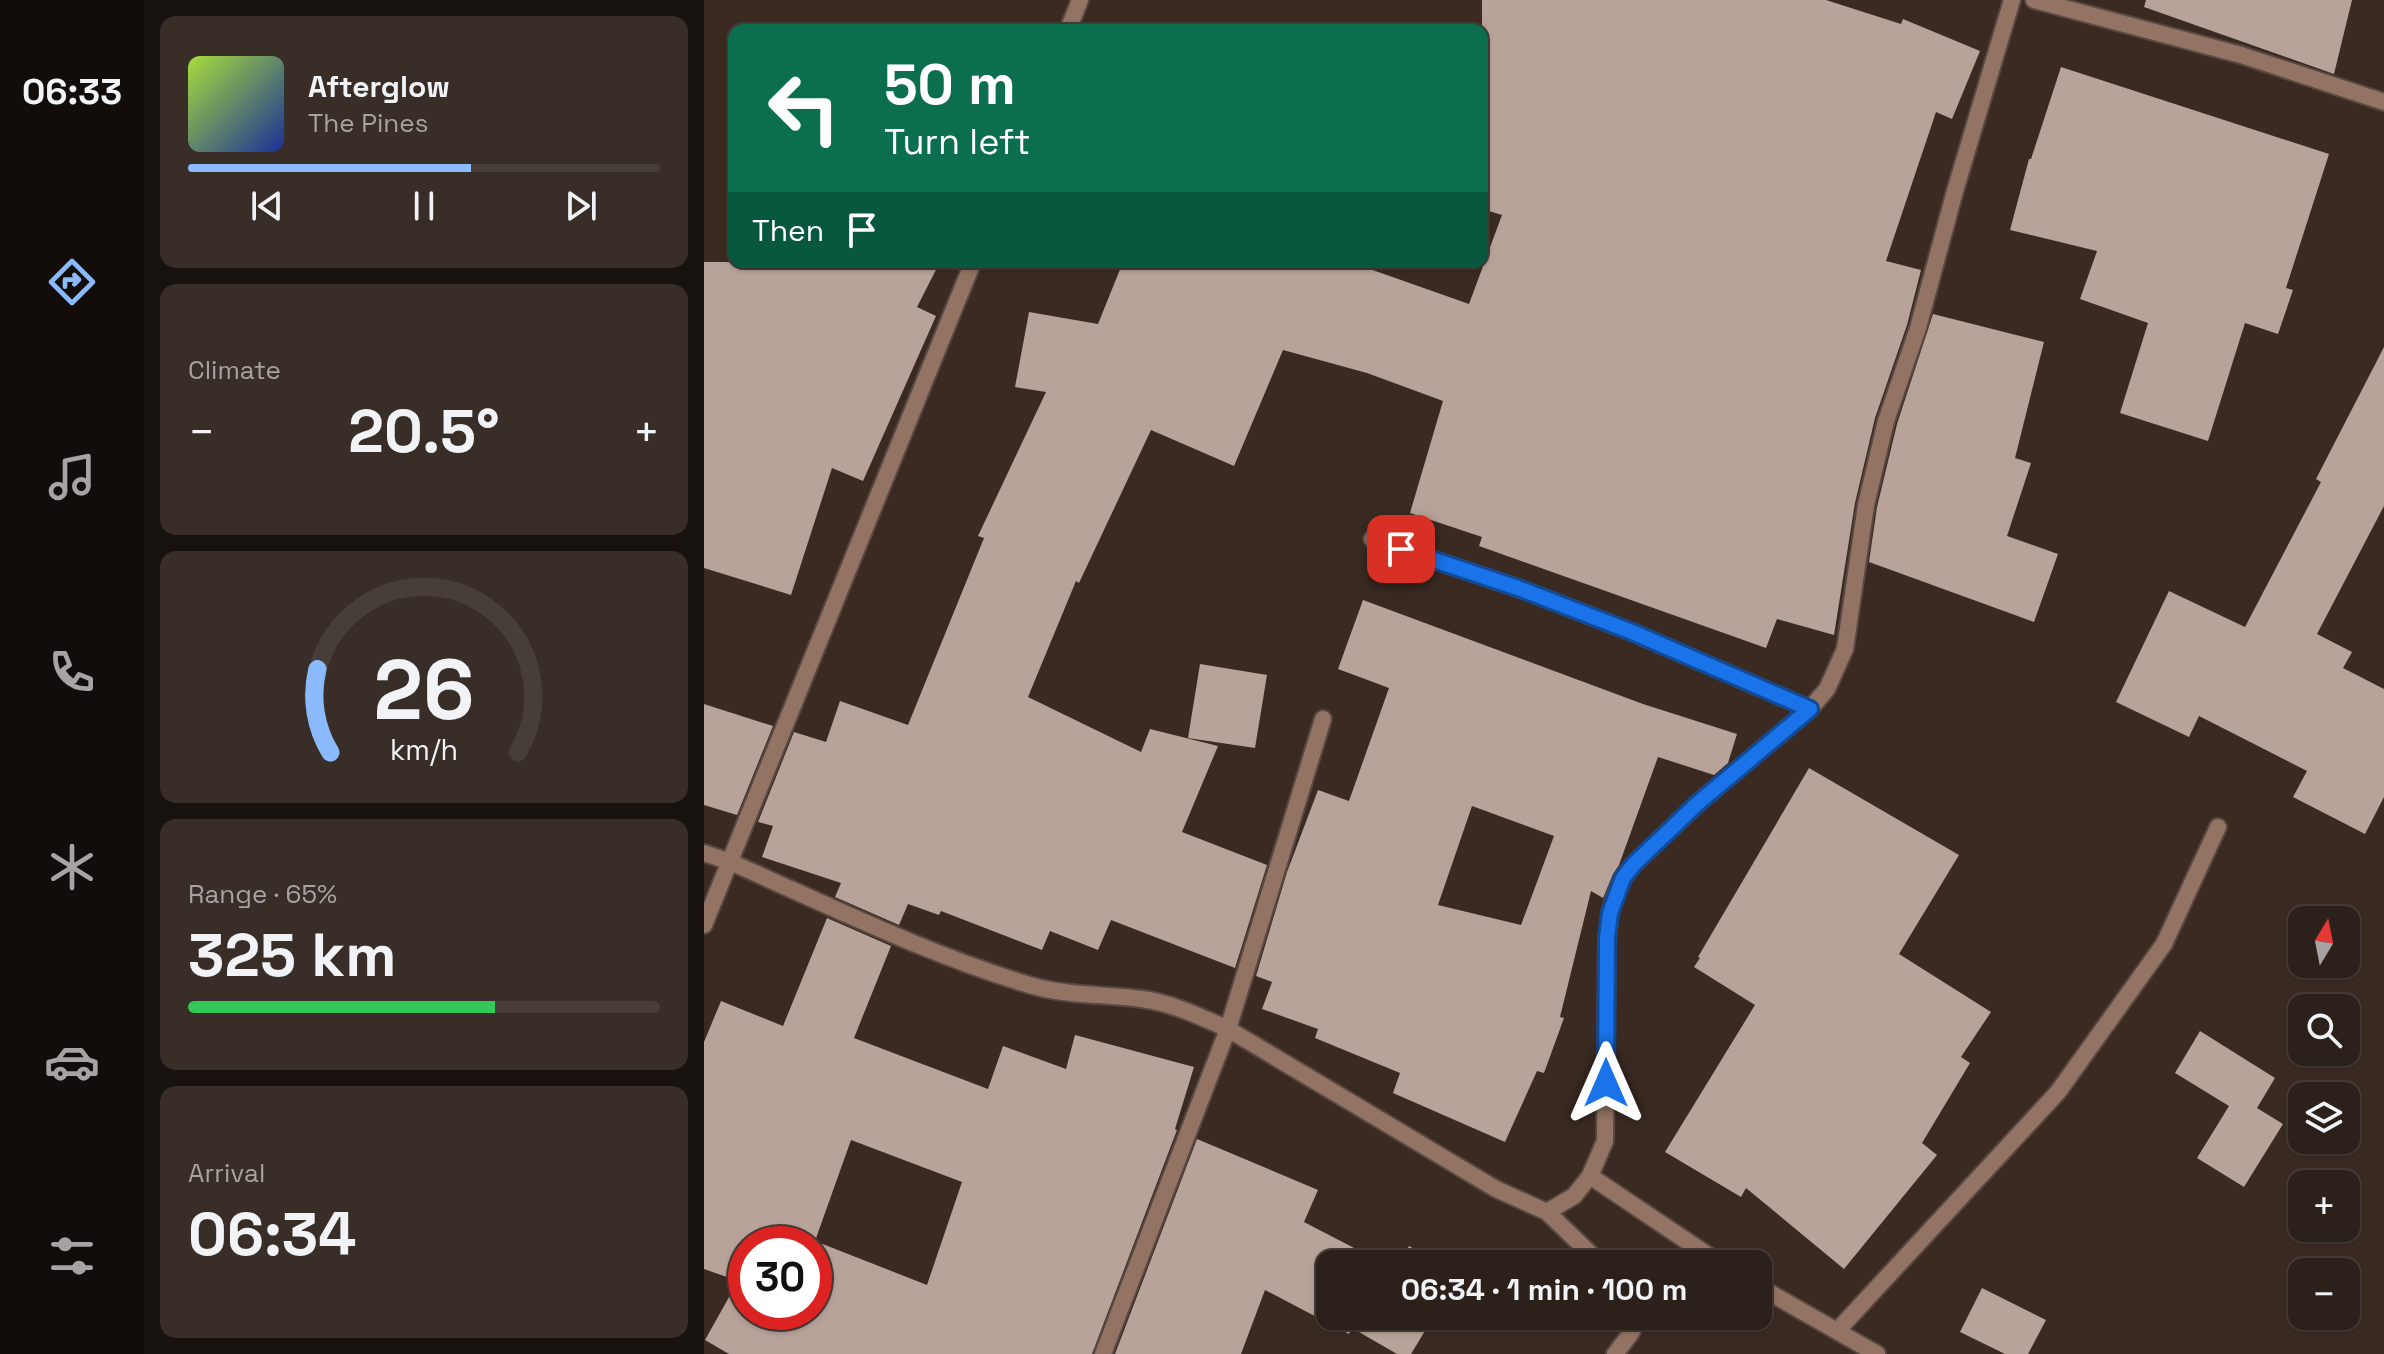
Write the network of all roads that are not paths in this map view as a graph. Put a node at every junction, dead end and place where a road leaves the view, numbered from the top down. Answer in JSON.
{"nodes":[{"id":1,"x":1080,"y":0,"type":"edge"},
{"id":2,"x":2012,"y":0,"type":"edge"},
{"id":3,"x":2034,"y":0,"type":"edge"},
{"id":4,"x":1070,"y":24,"type":"edge"},
{"id":5,"x":2384,"y":102,"type":"edge"},
{"id":6,"x":971,"y":268,"type":"edge"},
{"id":7,"x":1372,"y":539,"type":"dead end"},
{"id":8,"x":1810,"y":709,"type":"junction"},
{"id":9,"x":1323,"y":719,"type":"dead end"},
{"id":10,"x":2218,"y":827,"type":"dead end"},
{"id":11,"x":704,"y":853,"type":"edge"},
{"id":12,"x":728,"y":861,"type":"junction"},
{"id":13,"x":704,"y":925,"type":"edge"},
{"id":14,"x":1228,"y":1029,"type":"junction"},
{"id":15,"x":1590,"y":1176,"type":"junction"},
{"id":16,"x":1547,"y":1212,"type":"junction"},
{"id":17,"x":1586,"y":1250,"type":"edge"},
{"id":18,"x":1700,"y":1250,"type":"edge"},
{"id":19,"x":1772,"y":1294,"type":"edge"},
{"id":20,"x":1632,"y":1330,"type":"edge"},
{"id":21,"x":1837,"y":1331,"type":"junction"},
{"id":22,"x":1103,"y":1354,"type":"edge"},
{"id":23,"x":1615,"y":1354,"type":"edge"},
{"id":24,"x":1877,"y":1354,"type":"edge"}],
"edges":[{"from":1,"to":4,"type":"street"},
{"from":2,"to":8,"type":"street"},
{"from":3,"to":5,"type":"street"},
{"from":6,"to":12,"type":"street"},
{"from":7,"to":8,"type":"street"},
{"from":8,"to":15,"type":"street"},
{"from":9,"to":14,"type":"street"},
{"from":10,"to":21,"type":"street"},
{"from":11,"to":12,"type":"street"},
{"from":12,"to":13,"type":"street"},
{"from":12,"to":14,"type":"street"},
{"from":14,"to":16,"type":"street"},
{"from":14,"to":22,"type":"street"},
{"from":15,"to":16,"type":"street"},
{"from":15,"to":18,"type":"street"},
{"from":16,"to":17,"type":"street"},
{"from":19,"to":21,"type":"street"},
{"from":20,"to":23,"type":"street"},
{"from":21,"to":24,"type":"street"}]}
